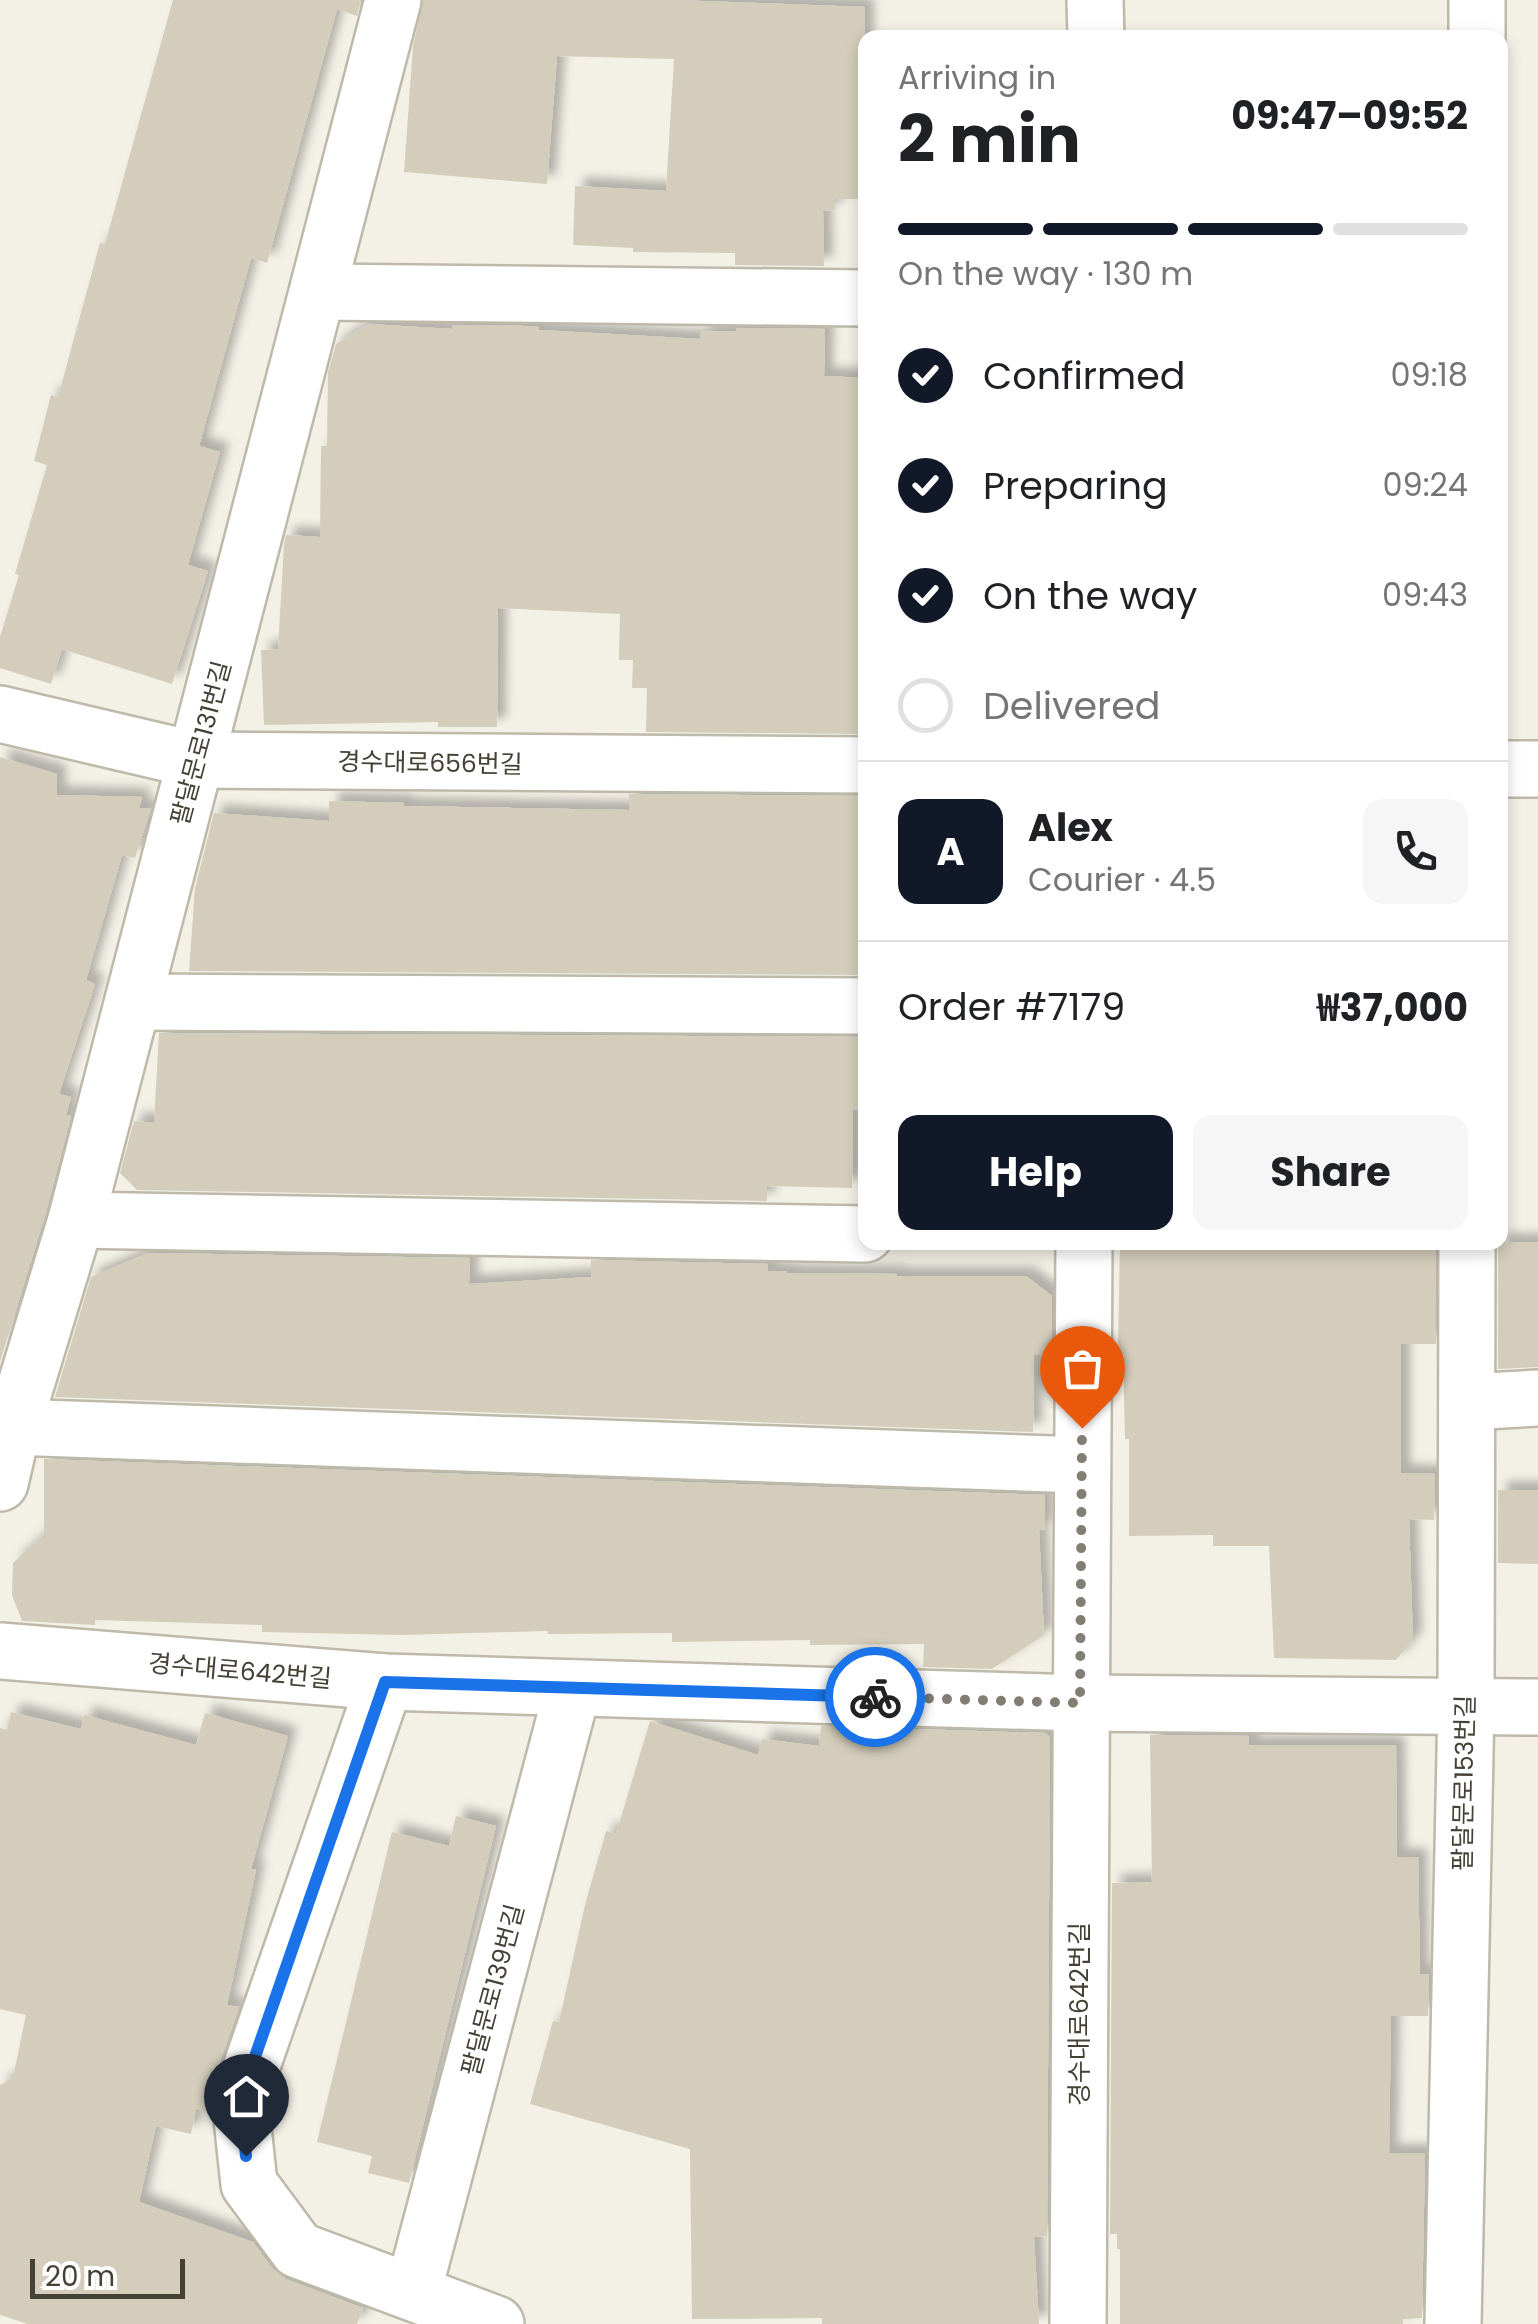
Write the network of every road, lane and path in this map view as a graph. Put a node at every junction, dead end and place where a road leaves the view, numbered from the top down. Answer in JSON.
{"nodes":[{"id":1,"x":393,"y":0,"type":"edge"},
{"id":2,"x":1095,"y":0,"type":"edge"},
{"id":3,"x":1478,"y":0,"type":"edge"},
{"id":4,"x":1096,"y":30,"type":"edge"},
{"id":5,"x":1477,"y":30,"type":"edge"},
{"id":6,"x":318,"y":292,"type":"junction"},
{"id":7,"x":858,"y":298,"type":"edge"},
{"id":8,"x":0,"y":714,"type":"edge"},
{"id":9,"x":196,"y":760,"type":"junction"},
{"id":10,"x":858,"y":766,"type":"edge"},
{"id":11,"x":1508,"y":769,"type":"edge"},
{"id":12,"x":1538,"y":769,"type":"edge"},
{"id":13,"x":132,"y":1002,"type":"junction"},
{"id":14,"x":858,"y":1006,"type":"edge"},
{"id":15,"x":76,"y":1220,"type":"junction"},
{"id":16,"x":858,"y":1234,"type":"edge"},
{"id":17,"x":1084,"y":1250,"type":"edge"},
{"id":18,"x":1467,"y":1250,"type":"edge"},
{"id":19,"x":1538,"y":1398,"type":"edge"},
{"id":20,"x":1467,"y":1402,"type":"junction"},
{"id":21,"x":13,"y":1427,"type":"junction"},
{"id":22,"x":1082,"y":1465,"type":"junction"},
{"id":23,"x":0,"y":1484,"type":"edge"},
{"id":24,"x":0,"y":1651,"type":"edge"},
{"id":25,"x":385,"y":1682,"type":"junction"},
{"id":26,"x":573,"y":1688,"type":"junction"},
{"id":27,"x":1080,"y":1703,"type":"junction"},
{"id":28,"x":1466,"y":1706,"type":"junction"},
{"id":29,"x":1538,"y":1707,"type":"edge"},
{"id":30,"x":413,"y":2292,"type":"junction"},
{"id":31,"x":496,"y":2324,"type":"edge"},
{"id":32,"x":1078,"y":2324,"type":"edge"},
{"id":33,"x":1453,"y":2324,"type":"edge"}],
"edges":[{"from":1,"to":6,"type":"street","name":"팔달문로131번길"},
{"from":2,"to":4,"type":"street"},
{"from":3,"to":5,"type":"street"},
{"from":6,"to":7,"type":"street"},
{"from":6,"to":9,"type":"street","name":"팔달문로131번길"},
{"from":8,"to":9,"type":"street","name":"경수대로656번길"},
{"from":9,"to":10,"type":"street","name":"경수대로656번길"},
{"from":9,"to":13,"type":"street","name":"팔달문로131번길"},
{"from":11,"to":12,"type":"street"},
{"from":13,"to":14,"type":"street"},
{"from":13,"to":15,"type":"street","name":"팔달문로131번길"},
{"from":15,"to":16,"type":"street"},
{"from":15,"to":21,"type":"street","name":"팔달문로131번길"},
{"from":17,"to":22,"type":"street","name":"경수대로642번길"},
{"from":18,"to":20,"type":"street","name":"팔달문로153번길"},
{"from":19,"to":20,"type":"street"},
{"from":20,"to":28,"type":"street","name":"팔달문로153번길"},
{"from":21,"to":22,"type":"street"},
{"from":21,"to":23,"type":"street","name":"팔달문로131번길"},
{"from":22,"to":27,"type":"street","name":"경수대로642번길"},
{"from":24,"to":25,"type":"street","name":"경수대로642번길"},
{"from":25,"to":26,"type":"street","name":"경수대로642번길"},
{"from":25,"to":30,"type":"street"},
{"from":26,"to":27,"type":"street","name":"경수대로642번길"},
{"from":26,"to":30,"type":"street","name":"팔달문로139번길"},
{"from":27,"to":28,"type":"street","name":"경수대로642번길"},
{"from":27,"to":32,"type":"street","name":"경수대로642번길"},
{"from":28,"to":29,"type":"street","name":"경수대로642번길"},
{"from":28,"to":33,"type":"street","name":"팔달문로153번길"},
{"from":30,"to":31,"type":"street"}]}
